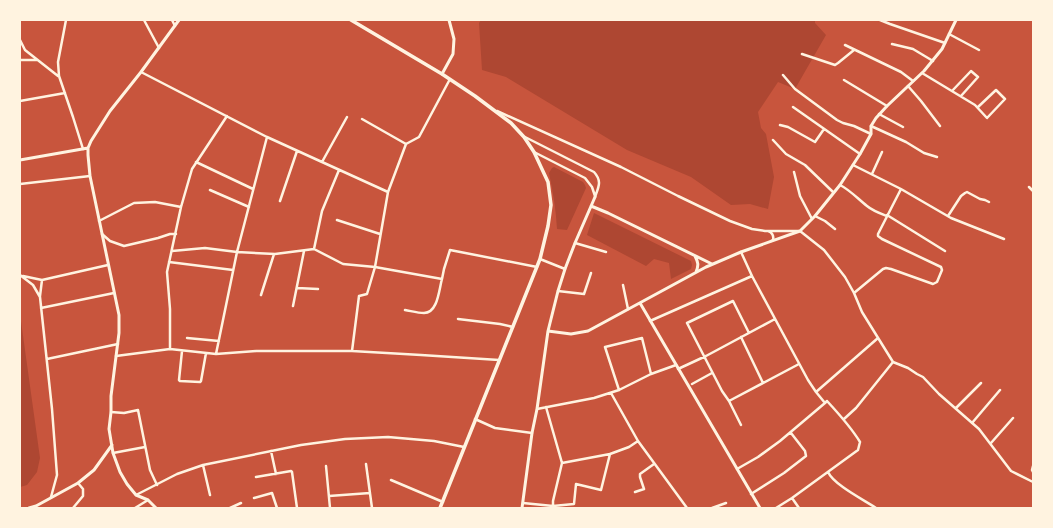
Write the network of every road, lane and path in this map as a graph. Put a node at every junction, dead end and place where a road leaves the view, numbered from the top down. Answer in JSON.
{"nodes":[{"id":1,"x":66,"y":20,"type":"edge"},
{"id":2,"x":144,"y":20,"type":"edge"},
{"id":3,"x":172,"y":20,"type":"edge"},
{"id":4,"x":179,"y":20,"type":"edge"},
{"id":5,"x":351,"y":20,"type":"edge"},
{"id":6,"x":449,"y":20,"type":"edge"},
{"id":7,"x":880,"y":20,"type":"edge"},
{"id":8,"x":956,"y":20,"type":"edge"},
{"id":9,"x":175,"y":26,"type":"junction"},
{"id":10,"x":949,"y":34,"type":"junction"},
{"id":11,"x":20,"y":40,"type":"edge"},
{"id":12,"x":945,"y":43,"type":"junction"},
{"id":13,"x":892,"y":44,"type":"dead end"},
{"id":14,"x":845,"y":45,"type":"dead end"},
{"id":15,"x":159,"y":48,"type":"junction"},
{"id":16,"x":854,"y":50,"type":"junction"},
{"id":17,"x":979,"y":50,"type":"dead end"},
{"id":18,"x":802,"y":54,"type":"dead end"},
{"id":19,"x":20,"y":60,"type":"edge"},
{"id":20,"x":38,"y":60,"type":"junction"},
{"id":21,"x":932,"y":61,"type":"junction"},
{"id":22,"x":141,"y":72,"type":"junction"},
{"id":23,"x":922,"y":73,"type":"junction"},
{"id":24,"x":442,"y":74,"type":"junction"},
{"id":25,"x":783,"y":75,"type":"dead end"},
{"id":26,"x":59,"y":76,"type":"junction"},
{"id":27,"x":450,"y":80,"type":"junction"},
{"id":28,"x":844,"y":80,"type":"dead end"},
{"id":29,"x":913,"y":81,"type":"junction"},
{"id":30,"x":908,"y":86,"type":"junction"},
{"id":31,"x":952,"y":91,"type":"junction"},
{"id":32,"x":65,"y":93,"type":"junction"},
{"id":33,"x":960,"y":96,"type":"junction"},
{"id":34,"x":20,"y":101,"type":"edge"},
{"id":35,"x":886,"y":106,"type":"junction"},
{"id":36,"x":793,"y":107,"type":"dead end"},
{"id":37,"x":978,"y":108,"type":"junction"},
{"id":38,"x":494,"y":110,"type":"junction"},
{"id":39,"x":879,"y":114,"type":"junction"},
{"id":40,"x":227,"y":116,"type":"junction"},
{"id":41,"x":347,"y":117,"type":"dead end"},
{"id":42,"x":362,"y":119,"type":"dead end"},
{"id":43,"x":780,"y":125,"type":"dead end"},
{"id":44,"x":871,"y":126,"type":"junction"},
{"id":45,"x":940,"y":126,"type":"dead end"},
{"id":46,"x":903,"y":127,"type":"dead end"},
{"id":47,"x":824,"y":129,"type":"junction"},
{"id":48,"x":870,"y":134,"type":"junction"},
{"id":49,"x":267,"y":137,"type":"junction"},
{"id":50,"x":524,"y":137,"type":"junction"},
{"id":51,"x":773,"y":140,"type":"dead end"},
{"id":52,"x":406,"y":144,"type":"junction"},
{"id":53,"x":88,"y":148,"type":"junction"},
{"id":54,"x":83,"y":149,"type":"junction"},
{"id":55,"x":297,"y":151,"type":"junction"},
{"id":56,"x":534,"y":152,"type":"junction"},
{"id":57,"x":882,"y":152,"type":"dead end"},
{"id":58,"x":860,"y":154,"type":"junction"},
{"id":59,"x":937,"y":157,"type":"dead end"},
{"id":60,"x":20,"y":160,"type":"edge"},
{"id":61,"x":196,"y":162,"type":"junction"},
{"id":62,"x":322,"y":162,"type":"junction"},
{"id":63,"x":853,"y":165,"type":"junction"},
{"id":64,"x":339,"y":170,"type":"junction"},
{"id":65,"x":794,"y":172,"type":"dead end"},
{"id":66,"x":872,"y":174,"type":"junction"},
{"id":67,"x":90,"y":176,"type":"junction"},
{"id":68,"x":20,"y":184,"type":"edge"},
{"id":69,"x":840,"y":184,"type":"junction"},
{"id":70,"x":1029,"y":187,"type":"dead end"},
{"id":71,"x":253,"y":189,"type":"junction"},
{"id":72,"x":901,"y":189,"type":"junction"},
{"id":73,"x":210,"y":190,"type":"dead end"},
{"id":74,"x":1033,"y":191,"type":"edge"},
{"id":75,"x":388,"y":192,"type":"junction"},
{"id":76,"x":833,"y":192,"type":"junction"},
{"id":77,"x":595,"y":197,"type":"junction"},
{"id":78,"x":280,"y":201,"type":"dead end"},
{"id":79,"x":989,"y":202,"type":"dead end"},
{"id":80,"x":591,"y":206,"type":"junction"},
{"id":81,"x":181,"y":207,"type":"junction"},
{"id":82,"x":249,"y":207,"type":"junction"},
{"id":83,"x":887,"y":215,"type":"junction"},
{"id":84,"x":815,"y":216,"type":"junction"},
{"id":85,"x":948,"y":216,"type":"junction"},
{"id":86,"x":812,"y":219,"type":"junction"},
{"id":87,"x":337,"y":220,"type":"dead end"},
{"id":88,"x":99,"y":221,"type":"junction"},
{"id":89,"x":835,"y":229,"type":"dead end"},
{"id":90,"x":765,"y":231,"type":"junction"},
{"id":91,"x":800,"y":231,"type":"junction"},
{"id":92,"x":102,"y":234,"type":"junction"},
{"id":93,"x":176,"y":234,"type":"junction"},
{"id":94,"x":381,"y":234,"type":"junction"},
{"id":95,"x":1004,"y":238,"type":"dead end"},
{"id":96,"x":771,"y":241,"type":"junction"},
{"id":97,"x":575,"y":243,"type":"junction"},
{"id":98,"x":314,"y":249,"type":"junction"},
{"id":99,"x":172,"y":251,"type":"junction"},
{"id":100,"x":304,"y":251,"type":"junction"},
{"id":101,"x":945,"y":251,"type":"dead end"},
{"id":102,"x":237,"y":252,"type":"junction"},
{"id":103,"x":606,"y":252,"type":"dead end"},
{"id":104,"x":741,"y":252,"type":"junction"},
{"id":105,"x":274,"y":254,"type":"junction"},
{"id":106,"x":695,"y":256,"type":"junction"},
{"id":107,"x":540,"y":259,"type":"junction"},
{"id":108,"x":170,"y":262,"type":"junction"},
{"id":109,"x":712,"y":264,"type":"junction"},
{"id":110,"x":108,"y":265,"type":"junction"},
{"id":111,"x":375,"y":267,"type":"junction"},
{"id":112,"x":537,"y":267,"type":"junction"},
{"id":113,"x":565,"y":269,"type":"junction"},
{"id":114,"x":233,"y":270,"type":"junction"},
{"id":115,"x":696,"y":272,"type":"junction"},
{"id":116,"x":591,"y":274,"type":"dead end"},
{"id":117,"x":20,"y":276,"type":"edge"},
{"id":118,"x":752,"y":276,"type":"junction"},
{"id":119,"x":442,"y":279,"type":"junction"},
{"id":120,"x":42,"y":280,"type":"junction"},
{"id":121,"x":623,"y":285,"type":"dead end"},
{"id":122,"x":296,"y":288,"type":"junction"},
{"id":123,"x":318,"y":290,"type":"dead end"},
{"id":124,"x":558,"y":291,"type":"junction"},
{"id":125,"x":114,"y":293,"type":"junction"},
{"id":126,"x":854,"y":293,"type":"junction"},
{"id":127,"x":262,"y":295,"type":"dead end"},
{"id":128,"x":40,"y":297,"type":"junction"},
{"id":129,"x":640,"y":303,"type":"junction"},
{"id":130,"x":293,"y":306,"type":"dead end"},
{"id":131,"x":41,"y":308,"type":"junction"},
{"id":132,"x":628,"y":309,"type":"junction"},
{"id":133,"x":405,"y":310,"type":"dead end"},
{"id":134,"x":458,"y":319,"type":"dead end"},
{"id":135,"x":775,"y":320,"type":"junction"},
{"id":136,"x":650,"y":321,"type":"junction"},
{"id":137,"x":513,"y":327,"type":"junction"},
{"id":138,"x":548,"y":331,"type":"junction"},
{"id":139,"x":749,"y":333,"type":"junction"},
{"id":140,"x":741,"y":337,"type":"junction"},
{"id":141,"x":187,"y":338,"type":"dead end"},
{"id":142,"x":878,"y":338,"type":"junction"},
{"id":143,"x":219,"y":341,"type":"junction"},
{"id":144,"x":118,"y":344,"type":"junction"},
{"id":145,"x":170,"y":349,"type":"junction"},
{"id":146,"x":182,"y":350,"type":"junction"},
{"id":147,"x":352,"y":351,"type":"junction"},
{"id":148,"x":206,"y":353,"type":"junction"},
{"id":149,"x":216,"y":354,"type":"junction"},
{"id":150,"x":116,"y":356,"type":"junction"},
{"id":151,"x":704,"y":357,"type":"junction"},
{"id":152,"x":47,"y":359,"type":"junction"},
{"id":153,"x":500,"y":360,"type":"junction"},
{"id":154,"x":893,"y":362,"type":"junction"},
{"id":155,"x":799,"y":364,"type":"junction"},
{"id":156,"x":677,"y":367,"type":"junction"},
{"id":157,"x":712,"y":373,"type":"junction"},
{"id":158,"x":651,"y":374,"type":"junction"},
{"id":159,"x":763,"y":383,"type":"junction"},
{"id":160,"x":982,"y":383,"type":"dead end"},
{"id":161,"x":692,"y":384,"type":"dead end"},
{"id":162,"x":619,"y":390,"type":"junction"},
{"id":163,"x":1000,"y":390,"type":"dead end"},
{"id":164,"x":816,"y":392,"type":"junction"},
{"id":165,"x":611,"y":393,"type":"junction"},
{"id":166,"x":729,"y":401,"type":"junction"},
{"id":167,"x":825,"y":403,"type":"junction"},
{"id":168,"x":546,"y":407,"type":"junction"},
{"id":169,"x":956,"y":408,"type":"junction"},
{"id":170,"x":537,"y":409,"type":"junction"},
{"id":171,"x":111,"y":412,"type":"junction"},
{"id":172,"x":1013,"y":418,"type":"dead end"},
{"id":173,"x":476,"y":419,"type":"junction"},
{"id":174,"x":844,"y":419,"type":"junction"},
{"id":175,"x":972,"y":423,"type":"junction"},
{"id":176,"x":740,"y":425,"type":"dead end"},
{"id":177,"x":791,"y":433,"type":"junction"},
{"id":178,"x":532,"y":434,"type":"junction"},
{"id":179,"x":638,"y":441,"type":"junction"},
{"id":180,"x":991,"y":443,"type":"junction"},
{"id":181,"x":112,"y":445,"type":"junction"},
{"id":182,"x":146,"y":447,"type":"junction"},
{"id":183,"x":465,"y":447,"type":"junction"},
{"id":184,"x":271,"y":451,"type":"junction"},
{"id":185,"x":113,"y":453,"type":"junction"},
{"id":186,"x":610,"y":454,"type":"junction"},
{"id":187,"x":366,"y":464,"type":"dead end"},
{"id":188,"x":562,"y":464,"type":"junction"},
{"id":189,"x":654,"y":464,"type":"junction"},
{"id":190,"x":203,"y":465,"type":"junction"},
{"id":191,"x":326,"y":466,"type":"dead end"},
{"id":192,"x":1033,"y":466,"type":"edge"},
{"id":193,"x":737,"y":469,"type":"junction"},
{"id":194,"x":828,"y":472,"type":"junction"},
{"id":195,"x":1033,"y":472,"type":"edge"},
{"id":196,"x":276,"y":474,"type":"junction"},
{"id":197,"x":256,"y":477,"type":"dead end"},
{"id":198,"x":391,"y":480,"type":"dead end"},
{"id":199,"x":1033,"y":482,"type":"edge"},
{"id":200,"x":78,"y":483,"type":"junction"},
{"id":201,"x":157,"y":485,"type":"junction"},
{"id":202,"x":636,"y":492,"type":"dead end"},
{"id":203,"x":370,"y":493,"type":"junction"},
{"id":204,"x":136,"y":494,"type":"junction"},
{"id":205,"x":210,"y":494,"type":"dead end"},
{"id":206,"x":751,"y":494,"type":"junction"},
{"id":207,"x":329,"y":496,"type":"junction"},
{"id":208,"x":51,"y":497,"type":"junction"},
{"id":209,"x":254,"y":498,"type":"dead end"},
{"id":210,"x":792,"y":498,"type":"junction"},
{"id":211,"x":148,"y":500,"type":"junction"},
{"id":212,"x":443,"y":502,"type":"junction"},
{"id":213,"x":241,"y":503,"type":"dead end"},
{"id":214,"x":522,"y":503,"type":"junction"},
{"id":215,"x":726,"y":503,"type":"dead end"},
{"id":216,"x":553,"y":507,"type":"edge"},
{"id":217,"x":29,"y":508,"type":"edge"},
{"id":218,"x":73,"y":508,"type":"edge"},
{"id":219,"x":135,"y":508,"type":"edge"},
{"id":220,"x":156,"y":508,"type":"edge"},
{"id":221,"x":230,"y":508,"type":"edge"},
{"id":222,"x":278,"y":508,"type":"edge"},
{"id":223,"x":298,"y":508,"type":"edge"},
{"id":224,"x":330,"y":508,"type":"edge"},
{"id":225,"x":372,"y":508,"type":"edge"},
{"id":226,"x":440,"y":508,"type":"edge"},
{"id":227,"x":522,"y":508,"type":"edge"},
{"id":228,"x":687,"y":508,"type":"edge"},
{"id":229,"x":712,"y":508,"type":"edge"},
{"id":230,"x":760,"y":508,"type":"edge"},
{"id":231,"x":776,"y":508,"type":"edge"},
{"id":232,"x":799,"y":508,"type":"edge"},
{"id":233,"x":876,"y":508,"type":"edge"}],
"edges":[{"from":1,"to":26,"type":"street"},
{"from":2,"to":15,"type":"street"},
{"from":3,"to":9,"type":"street"},
{"from":4,"to":9,"type":"street"},
{"from":5,"to":24,"type":"main road"},
{"from":6,"to":24,"type":"street"},
{"from":7,"to":12,"type":"street"},
{"from":8,"to":10,"type":"street"},
{"from":9,"to":15,"type":"street"},
{"from":10,"to":12,"type":"street"},
{"from":10,"to":17,"type":"street"},
{"from":11,"to":20,"type":"street"},
{"from":12,"to":21,"type":"street"},
{"from":13,"to":21,"type":"street"},
{"from":14,"to":16,"type":"street"},
{"from":15,"to":22,"type":"street"},
{"from":16,"to":18,"type":"street"},
{"from":16,"to":29,"type":"street"},
{"from":19,"to":20,"type":"street"},
{"from":20,"to":26,"type":"street"},
{"from":21,"to":23,"type":"street"},
{"from":22,"to":40,"type":"street"},
{"from":22,"to":53,"type":"street"},
{"from":23,"to":29,"type":"street"},
{"from":23,"to":31,"type":"street"},
{"from":24,"to":27,"type":"main road"},
{"from":25,"to":48,"type":"street"},
{"from":26,"to":32,"type":"street"},
{"from":27,"to":38,"type":"main road"},
{"from":27,"to":52,"type":"street"},
{"from":28,"to":35,"type":"street"},
{"from":29,"to":30,"type":"street"},
{"from":30,"to":35,"type":"street"},
{"from":30,"to":45,"type":"street"},
{"from":31,"to":33,"type":"street"},
{"from":31,"to":33,"type":"street"},
{"from":32,"to":34,"type":"street"},
{"from":32,"to":54,"type":"street"},
{"from":33,"to":37,"type":"street"},
{"from":35,"to":39,"type":"street"},
{"from":36,"to":47,"type":"street"},
{"from":37,"to":37,"type":"street"},
{"from":38,"to":50,"type":"main road"},
{"from":38,"to":90,"type":"street"},
{"from":39,"to":44,"type":"street"},
{"from":39,"to":46,"type":"street"},
{"from":40,"to":49,"type":"street"},
{"from":40,"to":61,"type":"street"},
{"from":41,"to":62,"type":"street"},
{"from":42,"to":52,"type":"street"},
{"from":43,"to":47,"type":"street"},
{"from":44,"to":48,"type":"street"},
{"from":44,"to":59,"type":"street"},
{"from":47,"to":58,"type":"street"},
{"from":48,"to":58,"type":"street"},
{"from":49,"to":55,"type":"street"},
{"from":49,"to":71,"type":"street"},
{"from":50,"to":56,"type":"main road"},
{"from":50,"to":77,"type":"street"},
{"from":51,"to":76,"type":"street"},
{"from":52,"to":75,"type":"street"},
{"from":53,"to":54,"type":"street"},
{"from":53,"to":67,"type":"street"},
{"from":54,"to":60,"type":"street"},
{"from":55,"to":62,"type":"street"},
{"from":55,"to":78,"type":"street"},
{"from":56,"to":77,"type":"street"},
{"from":56,"to":107,"type":"main road"},
{"from":57,"to":66,"type":"street"},
{"from":58,"to":63,"type":"street"},
{"from":61,"to":71,"type":"street"},
{"from":61,"to":81,"type":"street"},
{"from":62,"to":64,"type":"street"},
{"from":63,"to":66,"type":"street"},
{"from":63,"to":69,"type":"street"},
{"from":64,"to":75,"type":"street"},
{"from":64,"to":98,"type":"street"},
{"from":65,"to":86,"type":"street"},
{"from":66,"to":72,"type":"street"},
{"from":67,"to":68,"type":"street"},
{"from":67,"to":88,"type":"street"},
{"from":69,"to":76,"type":"street"},
{"from":69,"to":83,"type":"street"},
{"from":70,"to":74,"type":"street"},
{"from":71,"to":82,"type":"street"},
{"from":72,"to":83,"type":"street"},
{"from":72,"to":85,"type":"street"},
{"from":73,"to":82,"type":"street"},
{"from":75,"to":94,"type":"street"},
{"from":76,"to":84,"type":"street"},
{"from":77,"to":80,"type":"street"},
{"from":79,"to":85,"type":"street"},
{"from":80,"to":97,"type":"street"},
{"from":80,"to":106,"type":"street"},
{"from":81,"to":88,"type":"street"},
{"from":81,"to":93,"type":"street"},
{"from":82,"to":102,"type":"street"},
{"from":83,"to":101,"type":"street"},
{"from":83,"to":126,"type":"street"},
{"from":84,"to":86,"type":"street"},
{"from":84,"to":89,"type":"street"},
{"from":85,"to":95,"type":"street"},
{"from":86,"to":91,"type":"street"},
{"from":87,"to":94,"type":"street"},
{"from":88,"to":92,"type":"street"},
{"from":90,"to":91,"type":"street"},
{"from":90,"to":96,"type":"street"},
{"from":91,"to":96,"type":"street"},
{"from":91,"to":126,"type":"street"},
{"from":92,"to":93,"type":"street"},
{"from":92,"to":110,"type":"street"},
{"from":93,"to":99,"type":"street"},
{"from":94,"to":111,"type":"street"},
{"from":96,"to":104,"type":"street"},
{"from":97,"to":103,"type":"street"},
{"from":97,"to":113,"type":"street"},
{"from":98,"to":100,"type":"street"},
{"from":98,"to":111,"type":"street"},
{"from":99,"to":102,"type":"street"},
{"from":99,"to":108,"type":"street"},
{"from":100,"to":105,"type":"street"},
{"from":100,"to":122,"type":"street"},
{"from":102,"to":105,"type":"street"},
{"from":102,"to":114,"type":"street"},
{"from":104,"to":109,"type":"street"},
{"from":104,"to":118,"type":"street"},
{"from":105,"to":127,"type":"street"},
{"from":106,"to":109,"type":"street"},
{"from":106,"to":115,"type":"street"},
{"from":107,"to":112,"type":"main road"},
{"from":107,"to":113,"type":"street"},
{"from":108,"to":114,"type":"street"},
{"from":108,"to":145,"type":"street"},
{"from":109,"to":115,"type":"street"},
{"from":110,"to":120,"type":"street"},
{"from":110,"to":125,"type":"street"},
{"from":111,"to":119,"type":"street"},
{"from":111,"to":147,"type":"street"},
{"from":112,"to":119,"type":"street"},
{"from":112,"to":137,"type":"main road"},
{"from":113,"to":124,"type":"street"},
{"from":114,"to":143,"type":"street"},
{"from":115,"to":129,"type":"street"},
{"from":116,"to":124,"type":"street"},
{"from":117,"to":120,"type":"street"},
{"from":117,"to":128,"type":"street"},
{"from":118,"to":135,"type":"street"},
{"from":118,"to":136,"type":"street"},
{"from":119,"to":133,"type":"street"},
{"from":120,"to":128,"type":"street"},
{"from":121,"to":132,"type":"street"},
{"from":122,"to":123,"type":"street"},
{"from":122,"to":130,"type":"street"},
{"from":124,"to":138,"type":"street"},
{"from":125,"to":131,"type":"street"},
{"from":125,"to":144,"type":"street"},
{"from":126,"to":142,"type":"street"},
{"from":128,"to":131,"type":"street"},
{"from":129,"to":132,"type":"street"},
{"from":129,"to":136,"type":"street"},
{"from":131,"to":152,"type":"street"},
{"from":132,"to":138,"type":"street"},
{"from":134,"to":137,"type":"street"},
{"from":135,"to":139,"type":"street"},
{"from":135,"to":155,"type":"street"},
{"from":136,"to":156,"type":"street"},
{"from":137,"to":153,"type":"main road"},
{"from":138,"to":170,"type":"street"},
{"from":139,"to":140,"type":"street"},
{"from":139,"to":151,"type":"street"},
{"from":140,"to":151,"type":"street"},
{"from":140,"to":159,"type":"street"},
{"from":141,"to":143,"type":"street"},
{"from":142,"to":154,"type":"street"},
{"from":142,"to":164,"type":"street"},
{"from":143,"to":149,"type":"street"},
{"from":144,"to":150,"type":"street"},
{"from":144,"to":152,"type":"street"},
{"from":145,"to":146,"type":"street"},
{"from":145,"to":150,"type":"street"},
{"from":146,"to":148,"type":"street"},
{"from":146,"to":148,"type":"street"},
{"from":147,"to":149,"type":"street"},
{"from":147,"to":153,"type":"street"},
{"from":148,"to":149,"type":"street"},
{"from":150,"to":171,"type":"street"},
{"from":151,"to":156,"type":"street"},
{"from":151,"to":157,"type":"street"},
{"from":152,"to":208,"type":"street"},
{"from":153,"to":173,"type":"main road"},
{"from":154,"to":169,"type":"street"},
{"from":154,"to":174,"type":"street"},
{"from":155,"to":159,"type":"street"},
{"from":155,"to":164,"type":"street"},
{"from":156,"to":158,"type":"street"},
{"from":156,"to":193,"type":"street"},
{"from":157,"to":161,"type":"street"},
{"from":157,"to":166,"type":"street"},
{"from":158,"to":162,"type":"street"},
{"from":158,"to":162,"type":"street"},
{"from":159,"to":166,"type":"street"},
{"from":160,"to":169,"type":"street"},
{"from":162,"to":165,"type":"street"},
{"from":163,"to":175,"type":"street"},
{"from":164,"to":167,"type":"street"},
{"from":165,"to":168,"type":"street"},
{"from":165,"to":179,"type":"street"},
{"from":166,"to":176,"type":"street"},
{"from":167,"to":174,"type":"street"},
{"from":167,"to":177,"type":"street"},
{"from":168,"to":170,"type":"street"},
{"from":168,"to":188,"type":"street"},
{"from":169,"to":175,"type":"street"},
{"from":170,"to":178,"type":"street"},
{"from":171,"to":181,"type":"street"},
{"from":171,"to":182,"type":"street"},
{"from":172,"to":180,"type":"street"},
{"from":173,"to":178,"type":"street"},
{"from":173,"to":183,"type":"main road"},
{"from":174,"to":194,"type":"street"},
{"from":175,"to":180,"type":"street"},
{"from":177,"to":193,"type":"street"},
{"from":177,"to":206,"type":"street"},
{"from":178,"to":214,"type":"street"},
{"from":179,"to":186,"type":"street"},
{"from":179,"to":189,"type":"street"},
{"from":180,"to":199,"type":"street"},
{"from":181,"to":185,"type":"street"},
{"from":181,"to":200,"type":"street"},
{"from":182,"to":185,"type":"street"},
{"from":182,"to":201,"type":"street"},
{"from":183,"to":184,"type":"street"},
{"from":183,"to":212,"type":"main road"},
{"from":184,"to":190,"type":"street"},
{"from":184,"to":196,"type":"street"},
{"from":185,"to":204,"type":"street"},
{"from":186,"to":188,"type":"street"},
{"from":186,"to":216,"type":"street"},
{"from":187,"to":203,"type":"street"},
{"from":188,"to":216,"type":"street"},
{"from":189,"to":202,"type":"street"},
{"from":189,"to":228,"type":"street"},
{"from":190,"to":201,"type":"street"},
{"from":190,"to":205,"type":"street"},
{"from":191,"to":207,"type":"street"},
{"from":192,"to":195,"type":"street"},
{"from":193,"to":206,"type":"street"},
{"from":194,"to":210,"type":"street"},
{"from":194,"to":233,"type":"street"},
{"from":196,"to":197,"type":"street"},
{"from":196,"to":223,"type":"street"},
{"from":198,"to":212,"type":"street"},
{"from":200,"to":208,"type":"street"},
{"from":200,"to":218,"type":"street"},
{"from":201,"to":204,"type":"street"},
{"from":203,"to":207,"type":"street"},
{"from":203,"to":225,"type":"street"},
{"from":204,"to":211,"type":"street"},
{"from":206,"to":230,"type":"street"},
{"from":207,"to":224,"type":"street"},
{"from":208,"to":217,"type":"street"},
{"from":209,"to":222,"type":"street"},
{"from":210,"to":231,"type":"street"},
{"from":210,"to":232,"type":"street"},
{"from":211,"to":219,"type":"street"},
{"from":211,"to":220,"type":"street"},
{"from":212,"to":226,"type":"main road"},
{"from":213,"to":221,"type":"street"},
{"from":214,"to":216,"type":"street"},
{"from":214,"to":227,"type":"street"},
{"from":215,"to":229,"type":"street"}]}
